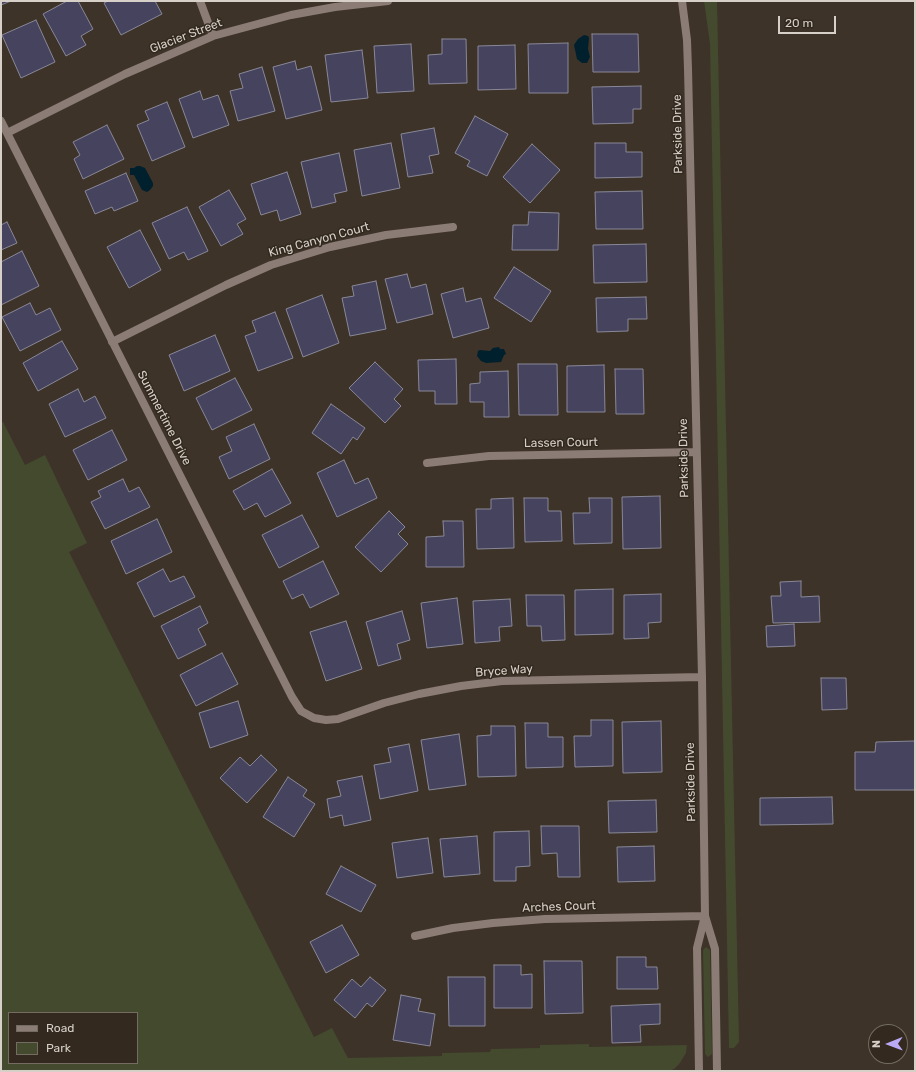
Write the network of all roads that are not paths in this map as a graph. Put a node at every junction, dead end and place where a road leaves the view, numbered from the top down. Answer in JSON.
{"nodes":[{"id":1,"x":200,"y":1,"type":"edge"},
{"id":2,"x":388,"y":1,"type":"edge"},
{"id":3,"x":682,"y":1,"type":"edge"},
{"id":4,"x":213,"y":36,"type":"junction"},
{"id":5,"x":1,"y":121,"type":"edge"},
{"id":6,"x":7,"y":133,"type":"junction"},
{"id":7,"x":453,"y":227,"type":"dead end"},
{"id":8,"x":112,"y":342,"type":"junction"},
{"id":9,"x":696,"y":452,"type":"junction"},
{"id":10,"x":427,"y":463,"type":"dead end"},
{"id":11,"x":702,"y":677,"type":"junction"},
{"id":12,"x":314,"y":718,"type":"joint"},
{"id":13,"x":705,"y":916,"type":"junction"},
{"id":14,"x":414,"y":936,"type":"dead end"},
{"id":15,"x":699,"y":1071,"type":"edge"},
{"id":16,"x":717,"y":1071,"type":"edge"}],
"edges":[{"from":1,"to":4,"type":"street"},
{"from":2,"to":4,"type":"street","name":"Glacier Street"},
{"from":3,"to":9,"type":"street","name":"Parkside Drive"},
{"from":4,"to":6,"type":"street","name":"Glacier Street"},
{"from":5,"to":6,"type":"street","name":"Summertime Drive"},
{"from":6,"to":8,"type":"street","name":"Summertime Drive"},
{"from":7,"to":8,"type":"street","name":"King Canyon Court"},
{"from":8,"to":12,"type":"street","name":"Summertime Drive"},
{"from":9,"to":10,"type":"street","name":"Lassen Court"},
{"from":9,"to":11,"type":"street","name":"Parkside Drive"},
{"from":11,"to":12,"type":"street","name":"Bryce Way"},
{"from":11,"to":13,"type":"street","name":"Parkside Drive"},
{"from":13,"to":14,"type":"street","name":"Arches Court"},
{"from":13,"to":15,"type":"street","name":"Parkside Drive"},
{"from":13,"to":16,"type":"street","name":"Parkside Drive"}]}
